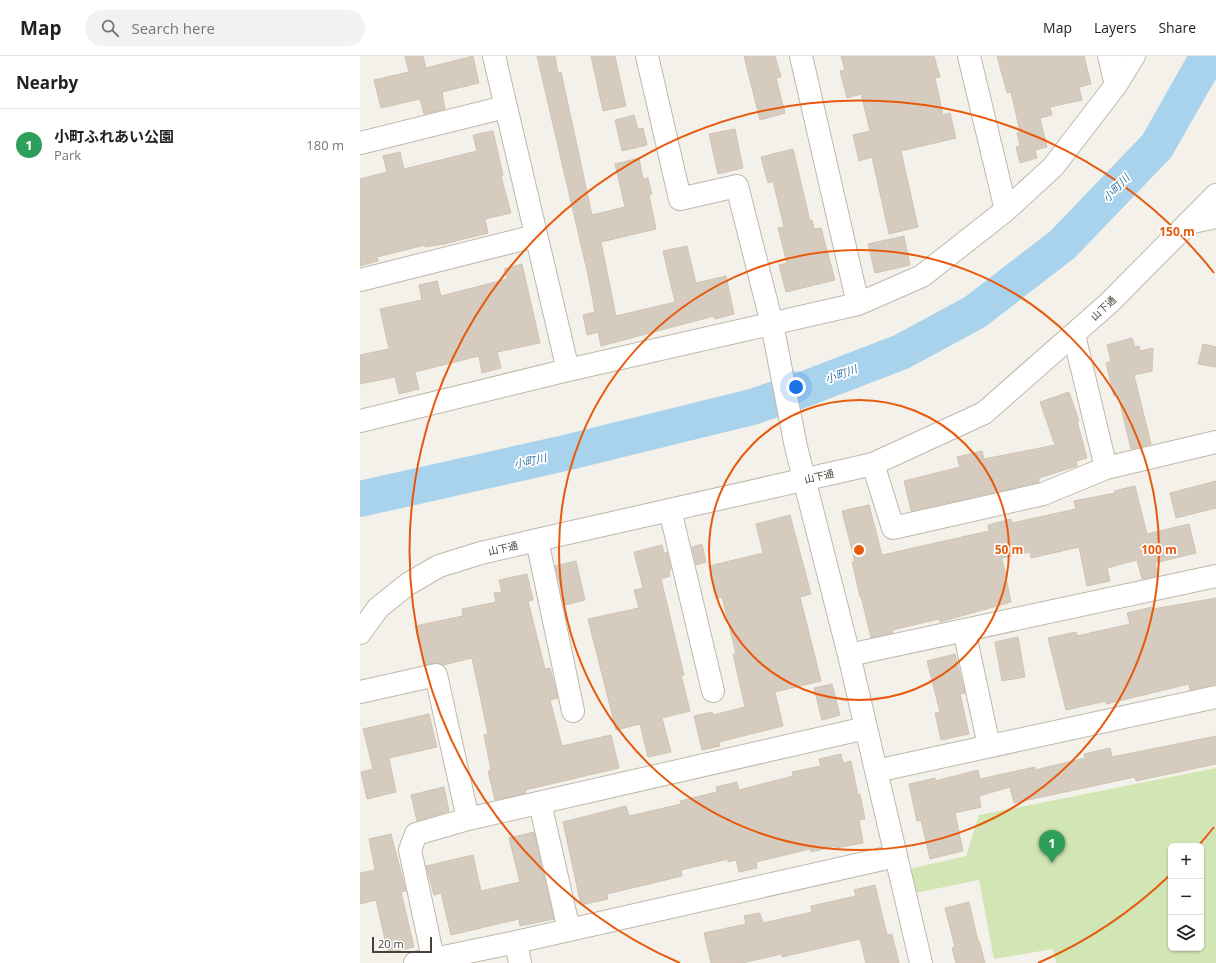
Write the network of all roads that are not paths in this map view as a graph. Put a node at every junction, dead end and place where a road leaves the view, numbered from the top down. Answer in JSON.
{"nodes":[{"id":1,"x":494,"y":56,"type":"edge"},
{"id":2,"x":647,"y":56,"type":"edge"},
{"id":3,"x":801,"y":56,"type":"edge"},
{"id":4,"x":969,"y":56,"type":"edge"},
{"id":5,"x":1109,"y":56,"type":"edge"},
{"id":6,"x":1134,"y":56,"type":"edge"},
{"id":7,"x":1116,"y":85,"type":"junction"},
{"id":8,"x":506,"y":107,"type":"junction"},
{"id":9,"x":360,"y":142,"type":"edge"},
{"id":10,"x":1216,"y":195,"type":"edge"},
{"id":11,"x":1006,"y":210,"type":"junction"},
{"id":12,"x":1216,"y":217,"type":"edge"},
{"id":13,"x":1188,"y":223,"type":"junction"},
{"id":14,"x":535,"y":236,"type":"junction"},
{"id":15,"x":360,"y":280,"type":"edge"},
{"id":16,"x":858,"y":304,"type":"junction"},
{"id":17,"x":772,"y":324,"type":"junction"},
{"id":18,"x":1074,"y":335,"type":"junction"},
{"id":19,"x":568,"y":370,"type":"junction"},
{"id":20,"x":360,"y":421,"type":"edge"},
{"id":21,"x":1216,"y":442,"type":"edge"},
{"id":22,"x":873,"y":464,"type":"junction"},
{"id":23,"x":1106,"y":468,"type":"junction"},
{"id":24,"x":804,"y":479,"type":"junction"},
{"id":25,"x":670,"y":510,"type":"junction"},
{"id":26,"x":537,"y":540,"type":"junction"},
{"id":27,"x":1216,"y":576,"type":"edge"},
{"id":28,"x":964,"y":630,"type":"junction"},
{"id":29,"x":360,"y":633,"type":"edge"},
{"id":30,"x":848,"y":655,"type":"junction"},
{"id":31,"x":713,"y":691,"type":"dead end"},
{"id":32,"x":360,"y":692,"type":"edge"},
{"id":33,"x":1216,"y":697,"type":"edge"},
{"id":34,"x":574,"y":711,"type":"dead end"},
{"id":35,"x":866,"y":728,"type":"junction"},
{"id":36,"x":989,"y":746,"type":"junction"},
{"id":37,"x":876,"y":771,"type":"junction"},
{"id":38,"x":540,"y":803,"type":"junction"},
{"id":39,"x":468,"y":819,"type":"junction"},
{"id":40,"x":896,"y":856,"type":"junction"},
{"id":41,"x":569,"y":930,"type":"junction"},
{"id":42,"x":518,"y":953,"type":"edge"},
{"id":43,"x":428,"y":962,"type":"edge"},
{"id":44,"x":921,"y":963,"type":"edge"}],
"edges":[{"from":1,"to":8,"type":"street"},
{"from":2,"to":17,"type":"street"},
{"from":3,"to":16,"type":"street"},
{"from":4,"to":11,"type":"street"},
{"from":5,"to":7,"type":"street"},
{"from":6,"to":7,"type":"street"},
{"from":7,"to":11,"type":"street"},
{"from":8,"to":9,"type":"street"},
{"from":8,"to":14,"type":"street"},
{"from":10,"to":13,"type":"street","name":"山下通"},
{"from":11,"to":16,"type":"street"},
{"from":12,"to":13,"type":"street"},
{"from":13,"to":18,"type":"street","name":"山下通"},
{"from":14,"to":15,"type":"street"},
{"from":14,"to":19,"type":"street"},
{"from":16,"to":17,"type":"street"},
{"from":17,"to":19,"type":"street"},
{"from":17,"to":24,"type":"street"},
{"from":18,"to":22,"type":"street","name":"山下通"},
{"from":18,"to":23,"type":"street"},
{"from":19,"to":20,"type":"street"},
{"from":21,"to":23,"type":"street"},
{"from":22,"to":23,"type":"street"},
{"from":22,"to":24,"type":"street","name":"山下通"},
{"from":24,"to":25,"type":"street","name":"山下通"},
{"from":24,"to":30,"type":"street"},
{"from":25,"to":26,"type":"street","name":"山下通"},
{"from":25,"to":31,"type":"street"},
{"from":26,"to":29,"type":"street","name":"山下通"},
{"from":26,"to":34,"type":"street"},
{"from":27,"to":28,"type":"street"},
{"from":28,"to":30,"type":"street"},
{"from":28,"to":36,"type":"street"},
{"from":30,"to":35,"type":"street"},
{"from":32,"to":39,"type":"street"},
{"from":33,"to":36,"type":"street"},
{"from":35,"to":37,"type":"street"},
{"from":35,"to":38,"type":"street"},
{"from":36,"to":37,"type":"street"},
{"from":37,"to":40,"type":"street"},
{"from":38,"to":39,"type":"street"},
{"from":38,"to":41,"type":"street"},
{"from":39,"to":43,"type":"street"},
{"from":40,"to":41,"type":"street"},
{"from":40,"to":44,"type":"street"},
{"from":41,"to":42,"type":"street"},
{"from":42,"to":43,"type":"street"}]}
